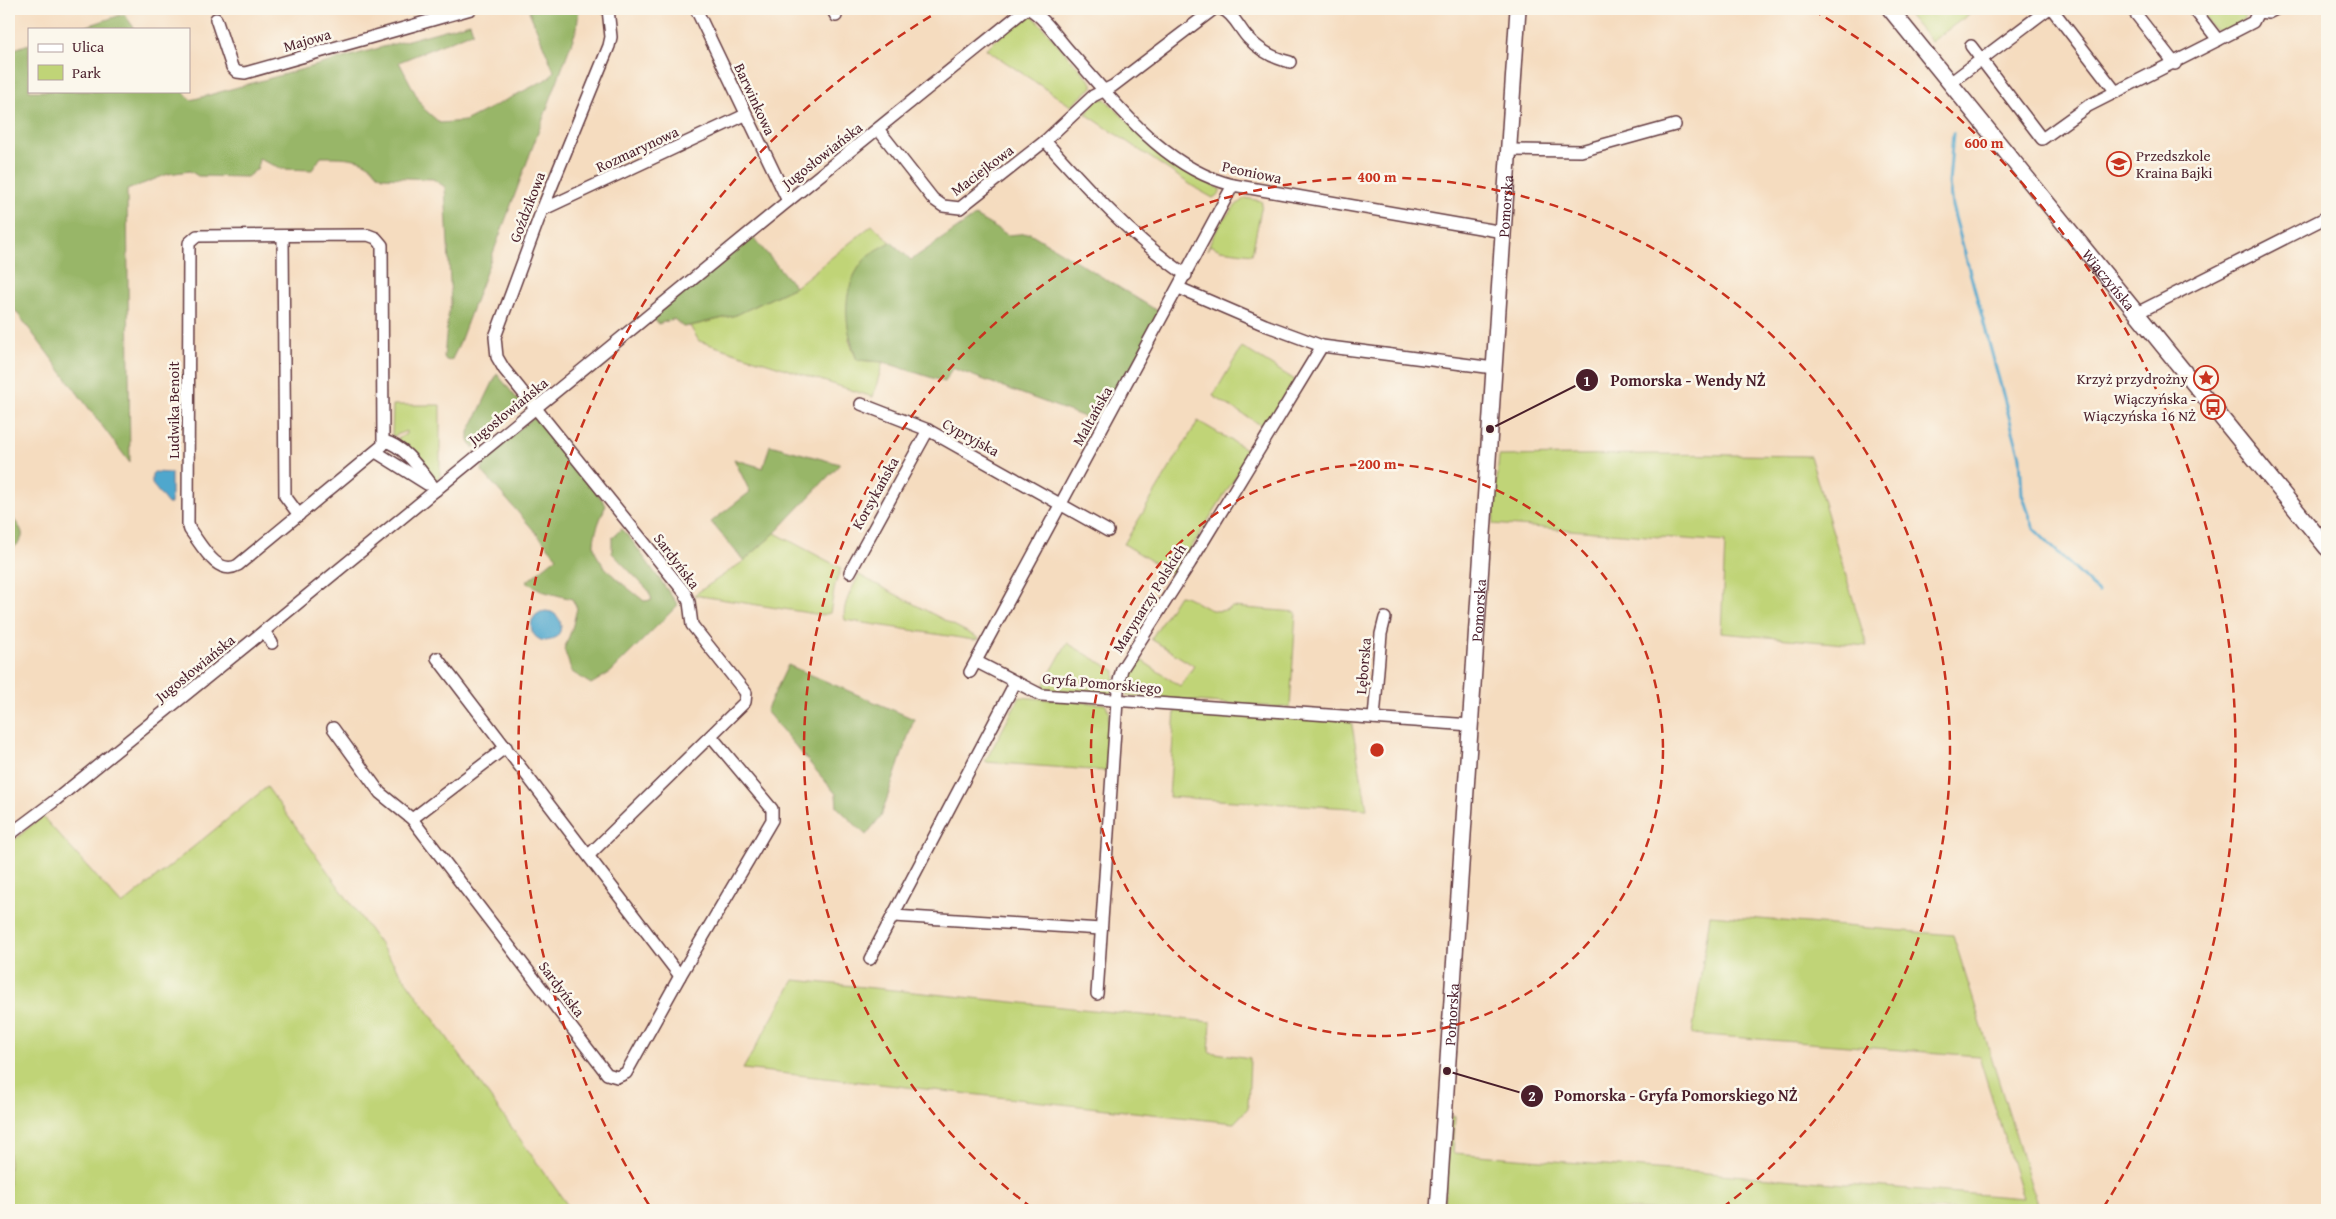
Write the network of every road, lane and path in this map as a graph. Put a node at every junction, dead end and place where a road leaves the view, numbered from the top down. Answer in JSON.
{"nodes":[{"id":1,"x":471,"y":9,"type":"edge"},
{"id":2,"x":608,"y":9,"type":"edge"},
{"id":3,"x":696,"y":9,"type":"edge"},
{"id":4,"x":1027,"y":9,"type":"edge"},
{"id":5,"x":1214,"y":9,"type":"edge"},
{"id":6,"x":1221,"y":9,"type":"edge"},
{"id":7,"x":1518,"y":9,"type":"edge"},
{"id":8,"x":1890,"y":9,"type":"edge"},
{"id":9,"x":2048,"y":9,"type":"edge"},
{"id":10,"x":2052,"y":9,"type":"edge"},
{"id":11,"x":2132,"y":9,"type":"edge"},
{"id":12,"x":2194,"y":9,"type":"edge"},
{"id":13,"x":2276,"y":9,"type":"edge"},
{"id":14,"x":2256,"y":10,"type":"edge"},
{"id":15,"x":216,"y":19,"type":"dead end"},
{"id":16,"x":2218,"y":40,"type":"junction"},
{"id":17,"x":1971,"y":46,"type":"dead end"},
{"id":18,"x":1982,"y":60,"type":"junction"},
{"id":19,"x":1290,"y":62,"type":"dead end"},
{"id":20,"x":2175,"y":64,"type":"junction"},
{"id":21,"x":1950,"y":83,"type":"junction"},
{"id":22,"x":1105,"y":90,"type":"junction"},
{"id":23,"x":2116,"y":92,"type":"junction"},
{"id":24,"x":745,"y":114,"type":"junction"},
{"id":25,"x":1675,"y":124,"type":"dead end"},
{"id":26,"x":878,"y":130,"type":"junction"},
{"id":27,"x":1045,"y":141,"type":"junction"},
{"id":28,"x":1509,"y":150,"type":"junction"},
{"id":29,"x":1233,"y":185,"type":"junction"},
{"id":30,"x":788,"y":201,"type":"junction"},
{"id":31,"x":542,"y":210,"type":"junction"},
{"id":32,"x":2327,"y":217,"type":"edge"},
{"id":33,"x":1503,"y":232,"type":"junction"},
{"id":34,"x":283,"y":236,"type":"junction"},
{"id":35,"x":1186,"y":275,"type":"junction"},
{"id":36,"x":1179,"y":288,"type":"junction"},
{"id":37,"x":2137,"y":313,"type":"junction"},
{"id":38,"x":1322,"y":346,"type":"junction"},
{"id":39,"x":1494,"y":368,"type":"junction"},
{"id":40,"x":861,"y":404,"type":"dead end"},
{"id":41,"x":535,"y":408,"type":"junction"},
{"id":42,"x":928,"y":430,"type":"junction"},
{"id":43,"x":384,"y":441,"type":"junction"},
{"id":44,"x":376,"y":452,"type":"junction"},
{"id":45,"x":436,"y":490,"type":"junction"},
{"id":46,"x":1061,"y":505,"type":"junction"},
{"id":47,"x":299,"y":515,"type":"junction"},
{"id":48,"x":1108,"y":531,"type":"dead end"},
{"id":49,"x":2327,"y":548,"type":"edge"},
{"id":50,"x":850,"y":572,"type":"dead end"},
{"id":51,"x":1385,"y":618,"type":"dead end"},
{"id":52,"x":264,"y":632,"type":"junction"},
{"id":53,"x":272,"y":643,"type":"dead end"},
{"id":54,"x":437,"y":658,"type":"dead end"},
{"id":55,"x":1016,"y":683,"type":"junction"},
{"id":56,"x":1117,"y":701,"type":"junction"},
{"id":57,"x":1374,"y":718,"type":"junction"},
{"id":58,"x":1470,"y":725,"type":"junction"},
{"id":59,"x":334,"y":728,"type":"dead end"},
{"id":60,"x":711,"y":736,"type":"junction"},
{"id":61,"x":506,"y":747,"type":"junction"},
{"id":62,"x":412,"y":818,"type":"junction"},
{"id":63,"x":9,"y":835,"type":"edge"},
{"id":64,"x":588,"y":854,"type":"junction"},
{"id":65,"x":894,"y":916,"type":"junction"},
{"id":66,"x":1100,"y":929,"type":"junction"},
{"id":67,"x":870,"y":959,"type":"dead end"},
{"id":68,"x":680,"y":976,"type":"junction"},
{"id":69,"x":1097,"y":994,"type":"dead end"},
{"id":70,"x":1438,"y":1210,"type":"edge"}],
"edges":[{"from":1,"to":15,"type":"street","name":"Majowa"},
{"from":2,"to":31,"type":"street","name":"Goździkowa"},
{"from":3,"to":24,"type":"street","name":"Barwinkowa"},
{"from":4,"to":22,"type":"street","name":"Peoniowa"},
{"from":4,"to":26,"type":"street","name":"Jugosłowiańska"},
{"from":5,"to":22,"type":"street","name":"Maciejkowa"},
{"from":6,"to":19,"type":"street"},
{"from":7,"to":28,"type":"street","name":"Pomorska"},
{"from":8,"to":21,"type":"street","name":"Wiączyńska"},
{"from":9,"to":18,"type":"street"},
{"from":10,"to":23,"type":"street"},
{"from":11,"to":20,"type":"street"},
{"from":12,"to":16,"type":"street"},
{"from":13,"to":14,"type":"street"},
{"from":14,"to":16,"type":"street"},
{"from":16,"to":20,"type":"street"},
{"from":17,"to":18,"type":"street"},
{"from":18,"to":21,"type":"street"},
{"from":18,"to":23,"type":"street"},
{"from":20,"to":23,"type":"street"},
{"from":21,"to":37,"type":"street","name":"Wiączyńska"},
{"from":22,"to":27,"type":"street","name":"Maciejkowa"},
{"from":22,"to":29,"type":"street","name":"Peoniowa"},
{"from":24,"to":30,"type":"street","name":"Barwinkowa"},
{"from":24,"to":31,"type":"street","name":"Rozmarynowa"},
{"from":25,"to":28,"type":"street"},
{"from":26,"to":27,"type":"street","name":"Maciejkowa"},
{"from":26,"to":30,"type":"street","name":"Jugosłowiańska"},
{"from":27,"to":35,"type":"street"},
{"from":28,"to":33,"type":"street","name":"Pomorska"},
{"from":29,"to":33,"type":"street","name":"Peoniowa"},
{"from":29,"to":35,"type":"street","name":"Maltańska"},
{"from":30,"to":41,"type":"street","name":"Jugosłowiańska"},
{"from":31,"to":41,"type":"street","name":"Goździkowa"},
{"from":32,"to":37,"type":"street"},
{"from":33,"to":39,"type":"street","name":"Pomorska"},
{"from":34,"to":43,"type":"street","name":"Ludwika Benoit"},
{"from":34,"to":47,"type":"street"},
{"from":34,"to":47,"type":"street","name":"Ludwika Benoit"},
{"from":35,"to":36,"type":"street","name":"Maltańska"},
{"from":36,"to":38,"type":"street"},
{"from":36,"to":46,"type":"street","name":"Maltańska"},
{"from":37,"to":49,"type":"street","name":"Wiączyńska"},
{"from":38,"to":39,"type":"street"},
{"from":38,"to":56,"type":"street","name":"Marynarzy Polskich"},
{"from":39,"to":58,"type":"street","name":"Pomorska"},
{"from":40,"to":42,"type":"street","name":"Cypryjska"},
{"from":41,"to":45,"type":"street","name":"Jugosłowiańska"},
{"from":41,"to":60,"type":"street","name":"Sardyńska"},
{"from":42,"to":46,"type":"street","name":"Cypryjska"},
{"from":42,"to":50,"type":"street","name":"Korsykańska"},
{"from":43,"to":44,"type":"street","name":"Ludwika Benoit"},
{"from":43,"to":45,"type":"street"},
{"from":44,"to":45,"type":"street"},
{"from":44,"to":47,"type":"street","name":"Ludwika Benoit"},
{"from":45,"to":52,"type":"street","name":"Jugosłowiańska"},
{"from":46,"to":48,"type":"street","name":"Cypryjska"},
{"from":46,"to":55,"type":"street","name":"Maltańska"},
{"from":51,"to":57,"type":"street","name":"Lęborska"},
{"from":52,"to":53,"type":"street"},
{"from":52,"to":63,"type":"street","name":"Jugosłowiańska"},
{"from":54,"to":61,"type":"street"},
{"from":55,"to":56,"type":"street","name":"Gryfa Pomorskiego"},
{"from":55,"to":65,"type":"street"},
{"from":56,"to":57,"type":"street","name":"Gryfa Pomorskiego"},
{"from":56,"to":66,"type":"street","name":"Marynarzy Polskich"},
{"from":57,"to":58,"type":"street","name":"Gryfa Pomorskiego"},
{"from":58,"to":70,"type":"street","name":"Pomorska"},
{"from":59,"to":62,"type":"street","name":"Sardyńska"},
{"from":60,"to":64,"type":"street","name":"Sardyńska"},
{"from":60,"to":68,"type":"street","name":"Sardyńska"},
{"from":61,"to":62,"type":"street"},
{"from":61,"to":64,"type":"street"},
{"from":62,"to":68,"type":"street","name":"Sardyńska"},
{"from":64,"to":68,"type":"street"},
{"from":65,"to":66,"type":"street"},
{"from":65,"to":67,"type":"street"},
{"from":66,"to":69,"type":"street","name":"Marynarzy Polskich"}]}
